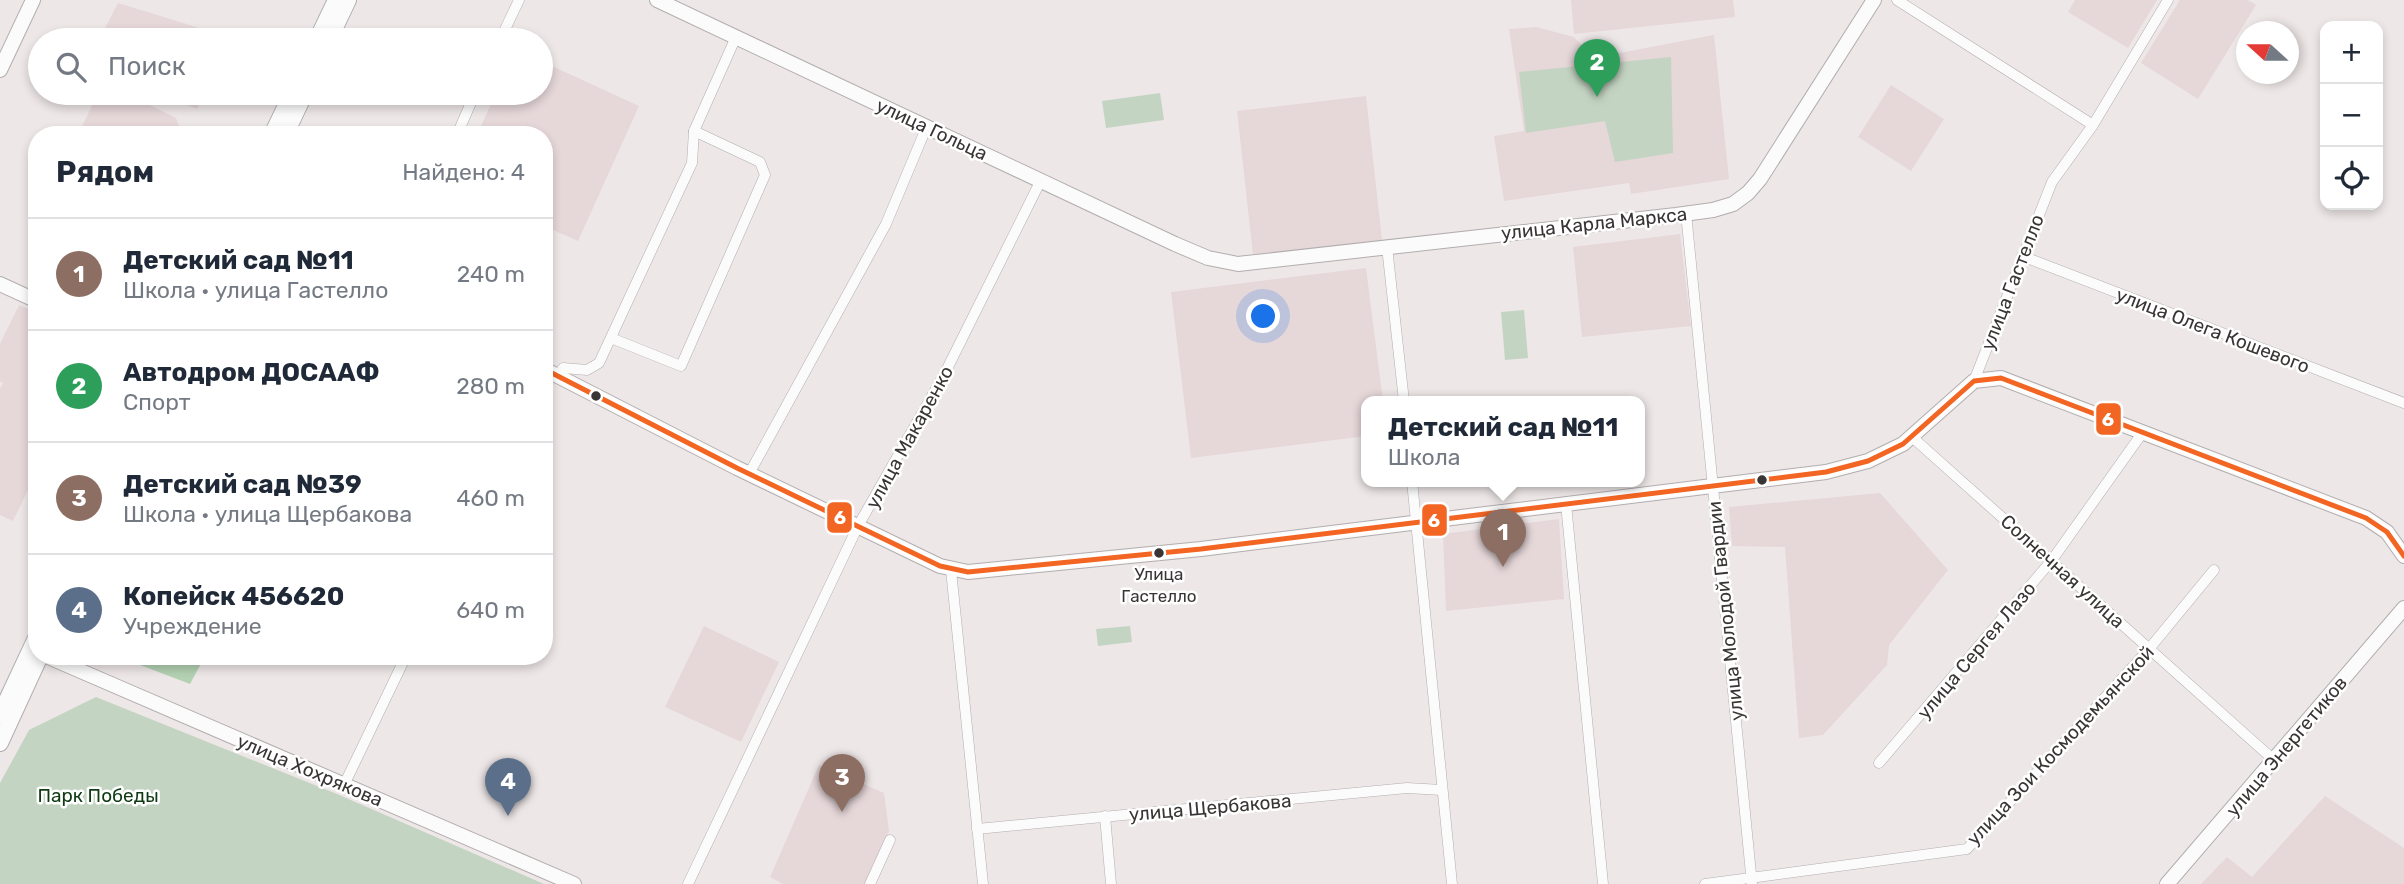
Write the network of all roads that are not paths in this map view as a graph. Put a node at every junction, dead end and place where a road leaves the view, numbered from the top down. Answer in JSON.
{"nodes":[{"id":1,"x":33,"y":0,"type":"edge"},
{"id":2,"x":336,"y":0,"type":"edge"},
{"id":3,"x":348,"y":0,"type":"edge"},
{"id":4,"x":519,"y":0,"type":"edge"},
{"id":5,"x":657,"y":0,"type":"edge"},
{"id":6,"x":1874,"y":0,"type":"edge"},
{"id":7,"x":1897,"y":0,"type":"edge"},
{"id":8,"x":2168,"y":0,"type":"edge"},
{"id":9,"x":323,"y":28,"type":"edge"},
{"id":10,"x":335,"y":28,"type":"edge"},
{"id":11,"x":506,"y":28,"type":"edge"},
{"id":12,"x":736,"y":37,"type":"junction"},
{"id":13,"x":0,"y":70,"type":"edge"},
{"id":14,"x":286,"y":105,"type":"edge"},
{"id":15,"x":299,"y":105,"type":"edge"},
{"id":16,"x":470,"y":105,"type":"edge"},
{"id":17,"x":2094,"y":125,"type":"junction"},
{"id":18,"x":276,"y":126,"type":"edge"},
{"id":19,"x":289,"y":126,"type":"edge"},
{"id":20,"x":461,"y":126,"type":"edge"},
{"id":21,"x":927,"y":126,"type":"junction"},
{"id":22,"x":694,"y":131,"type":"junction"},
{"id":23,"x":1041,"y":180,"type":"junction"},
{"id":24,"x":1686,"y":214,"type":"junction"},
{"id":25,"x":1387,"y":247,"type":"junction"},
{"id":26,"x":2022,"y":256,"type":"junction"},
{"id":27,"x":1208,"y":258,"type":"joint"},
{"id":28,"x":0,"y":284,"type":"edge"},
{"id":29,"x":28,"y":297,"type":"edge"},
{"id":30,"x":611,"y":338,"type":"junction"},
{"id":31,"x":553,"y":370,"type":"edge"},
{"id":32,"x":553,"y":374,"type":"edge"},
{"id":33,"x":1974,"y":381,"type":"junction"},
{"id":34,"x":1403,"y":396,"type":"edge"},
{"id":35,"x":2404,"y":403,"type":"edge"},
{"id":36,"x":2143,"y":432,"type":"junction"},
{"id":37,"x":1912,"y":437,"type":"junction"},
{"id":38,"x":750,"y":474,"type":"junction"},
{"id":39,"x":1413,"y":487,"type":"edge"},
{"id":40,"x":1713,"y":487,"type":"junction"},
{"id":41,"x":1566,"y":504,"type":"junction"},
{"id":42,"x":1416,"y":522,"type":"junction"},
{"id":43,"x":858,"y":526,"type":"junction"},
{"id":44,"x":2404,"y":556,"type":"edge"},
{"id":45,"x":2052,"y":559,"type":"junction"},
{"id":46,"x":951,"y":570,"type":"junction"},
{"id":47,"x":2214,"y":570,"type":"dead end"},
{"id":48,"x":2404,"y":608,"type":"edge"},
{"id":49,"x":2149,"y":649,"type":"junction"},
{"id":50,"x":29,"y":665,"type":"edge"},
{"id":51,"x":32,"y":665,"type":"edge"},
{"id":52,"x":72,"y":665,"type":"edge"},
{"id":53,"x":402,"y":665,"type":"edge"},
{"id":54,"x":0,"y":715,"type":"edge"},
{"id":55,"x":0,"y":743,"type":"edge"},
{"id":56,"x":2275,"y":761,"type":"junction"},
{"id":57,"x":1879,"y":763,"type":"dead end"},
{"id":58,"x":344,"y":785,"type":"junction"},
{"id":59,"x":1442,"y":790,"type":"junction"},
{"id":60,"x":1105,"y":816,"type":"junction"},
{"id":61,"x":977,"y":829,"type":"junction"},
{"id":62,"x":890,"y":840,"type":"dead end"},
{"id":63,"x":1751,"y":881,"type":"edge"},
{"id":64,"x":574,"y":884,"type":"edge"},
{"id":65,"x":688,"y":884,"type":"edge"},
{"id":66,"x":870,"y":884,"type":"edge"},
{"id":67,"x":983,"y":884,"type":"edge"},
{"id":68,"x":1111,"y":884,"type":"edge"},
{"id":69,"x":1452,"y":884,"type":"edge"},
{"id":70,"x":1603,"y":884,"type":"edge"},
{"id":71,"x":1705,"y":884,"type":"edge"},
{"id":72,"x":2167,"y":884,"type":"edge"}],
"edges":[{"from":1,"to":13,"type":"street"},
{"from":2,"to":9,"type":"main road"},
{"from":3,"to":10,"type":"main road"},
{"from":4,"to":11,"type":"street"},
{"from":5,"to":12,"type":"street","name":"улица Гольца"},
{"from":6,"to":24,"type":"street","name":"улица Карла Маркса"},
{"from":7,"to":17,"type":"street"},
{"from":8,"to":17,"type":"street","name":"улица Гастелло"},
{"from":12,"to":21,"type":"street","name":"улица Гольца"},
{"from":12,"to":22,"type":"street"},
{"from":14,"to":18,"type":"main road"},
{"from":15,"to":19,"type":"main road"},
{"from":16,"to":20,"type":"street"},
{"from":17,"to":26,"type":"street","name":"улица Гастелло"},
{"from":21,"to":23,"type":"street","name":"улица Гольца"},
{"from":21,"to":38,"type":"street"},
{"from":22,"to":30,"type":"street"},
{"from":22,"to":30,"type":"street"},
{"from":23,"to":27,"type":"street","name":"улица Гольца"},
{"from":23,"to":43,"type":"street","name":"улица Макаренко"},
{"from":24,"to":25,"type":"street","name":"улица Карла Маркса"},
{"from":24,"to":40,"type":"street","name":"улица Молодой Гвардии"},
{"from":25,"to":27,"type":"street","name":"улица Карла Маркса"},
{"from":25,"to":34,"type":"street"},
{"from":26,"to":33,"type":"street","name":"улица Гастелло"},
{"from":26,"to":35,"type":"street","name":"улица Олега Кошевого"},
{"from":28,"to":29,"type":"street"},
{"from":30,"to":31,"type":"street"},
{"from":32,"to":38,"type":"street"},
{"from":33,"to":36,"type":"street"},
{"from":33,"to":37,"type":"street","name":"улица Гастелло"},
{"from":36,"to":44,"type":"street"},
{"from":36,"to":45,"type":"street","name":"улица Сергея Лазо"},
{"from":37,"to":40,"type":"street","name":"улица Гастелло"},
{"from":37,"to":45,"type":"street","name":"Солнечная улица"},
{"from":38,"to":43,"type":"street"},
{"from":39,"to":42,"type":"street"},
{"from":40,"to":41,"type":"street","name":"улица Гастелло"},
{"from":40,"to":63,"type":"street","name":"улица Молодой Гвардии"},
{"from":41,"to":42,"type":"street","name":"улица Гастелло"},
{"from":41,"to":70,"type":"street"},
{"from":42,"to":46,"type":"street","name":"улица Гастелло"},
{"from":42,"to":59,"type":"street"},
{"from":43,"to":46,"type":"street"},
{"from":43,"to":65,"type":"street","name":"улица Макаренко"},
{"from":45,"to":49,"type":"street","name":"Солнечная улица"},
{"from":45,"to":57,"type":"street","name":"улица Сергея Лазо"},
{"from":46,"to":61,"type":"street"},
{"from":47,"to":49,"type":"street","name":"улица Зои Космодемьянской"},
{"from":48,"to":56,"type":"street","name":"улица Энергетиков"},
{"from":49,"to":56,"type":"street","name":"Солнечная улица"},
{"from":49,"to":63,"type":"street","name":"улица Зои Космодемьянской"},
{"from":50,"to":54,"type":"main road"},
{"from":51,"to":55,"type":"main road"},
{"from":52,"to":58,"type":"street","name":"улица Хохрякова"},
{"from":53,"to":58,"type":"street"},
{"from":56,"to":72,"type":"street","name":"улица Энергетиков"},
{"from":58,"to":64,"type":"street","name":"улица Хохрякова"},
{"from":59,"to":60,"type":"street","name":"улица Щербакова"},
{"from":59,"to":69,"type":"street"},
{"from":60,"to":61,"type":"street","name":"улица Щербакова"},
{"from":60,"to":68,"type":"street"},
{"from":61,"to":67,"type":"street"},
{"from":62,"to":66,"type":"street"},
{"from":63,"to":71,"type":"street","name":"улица Зои Космодемьянской"}]}
